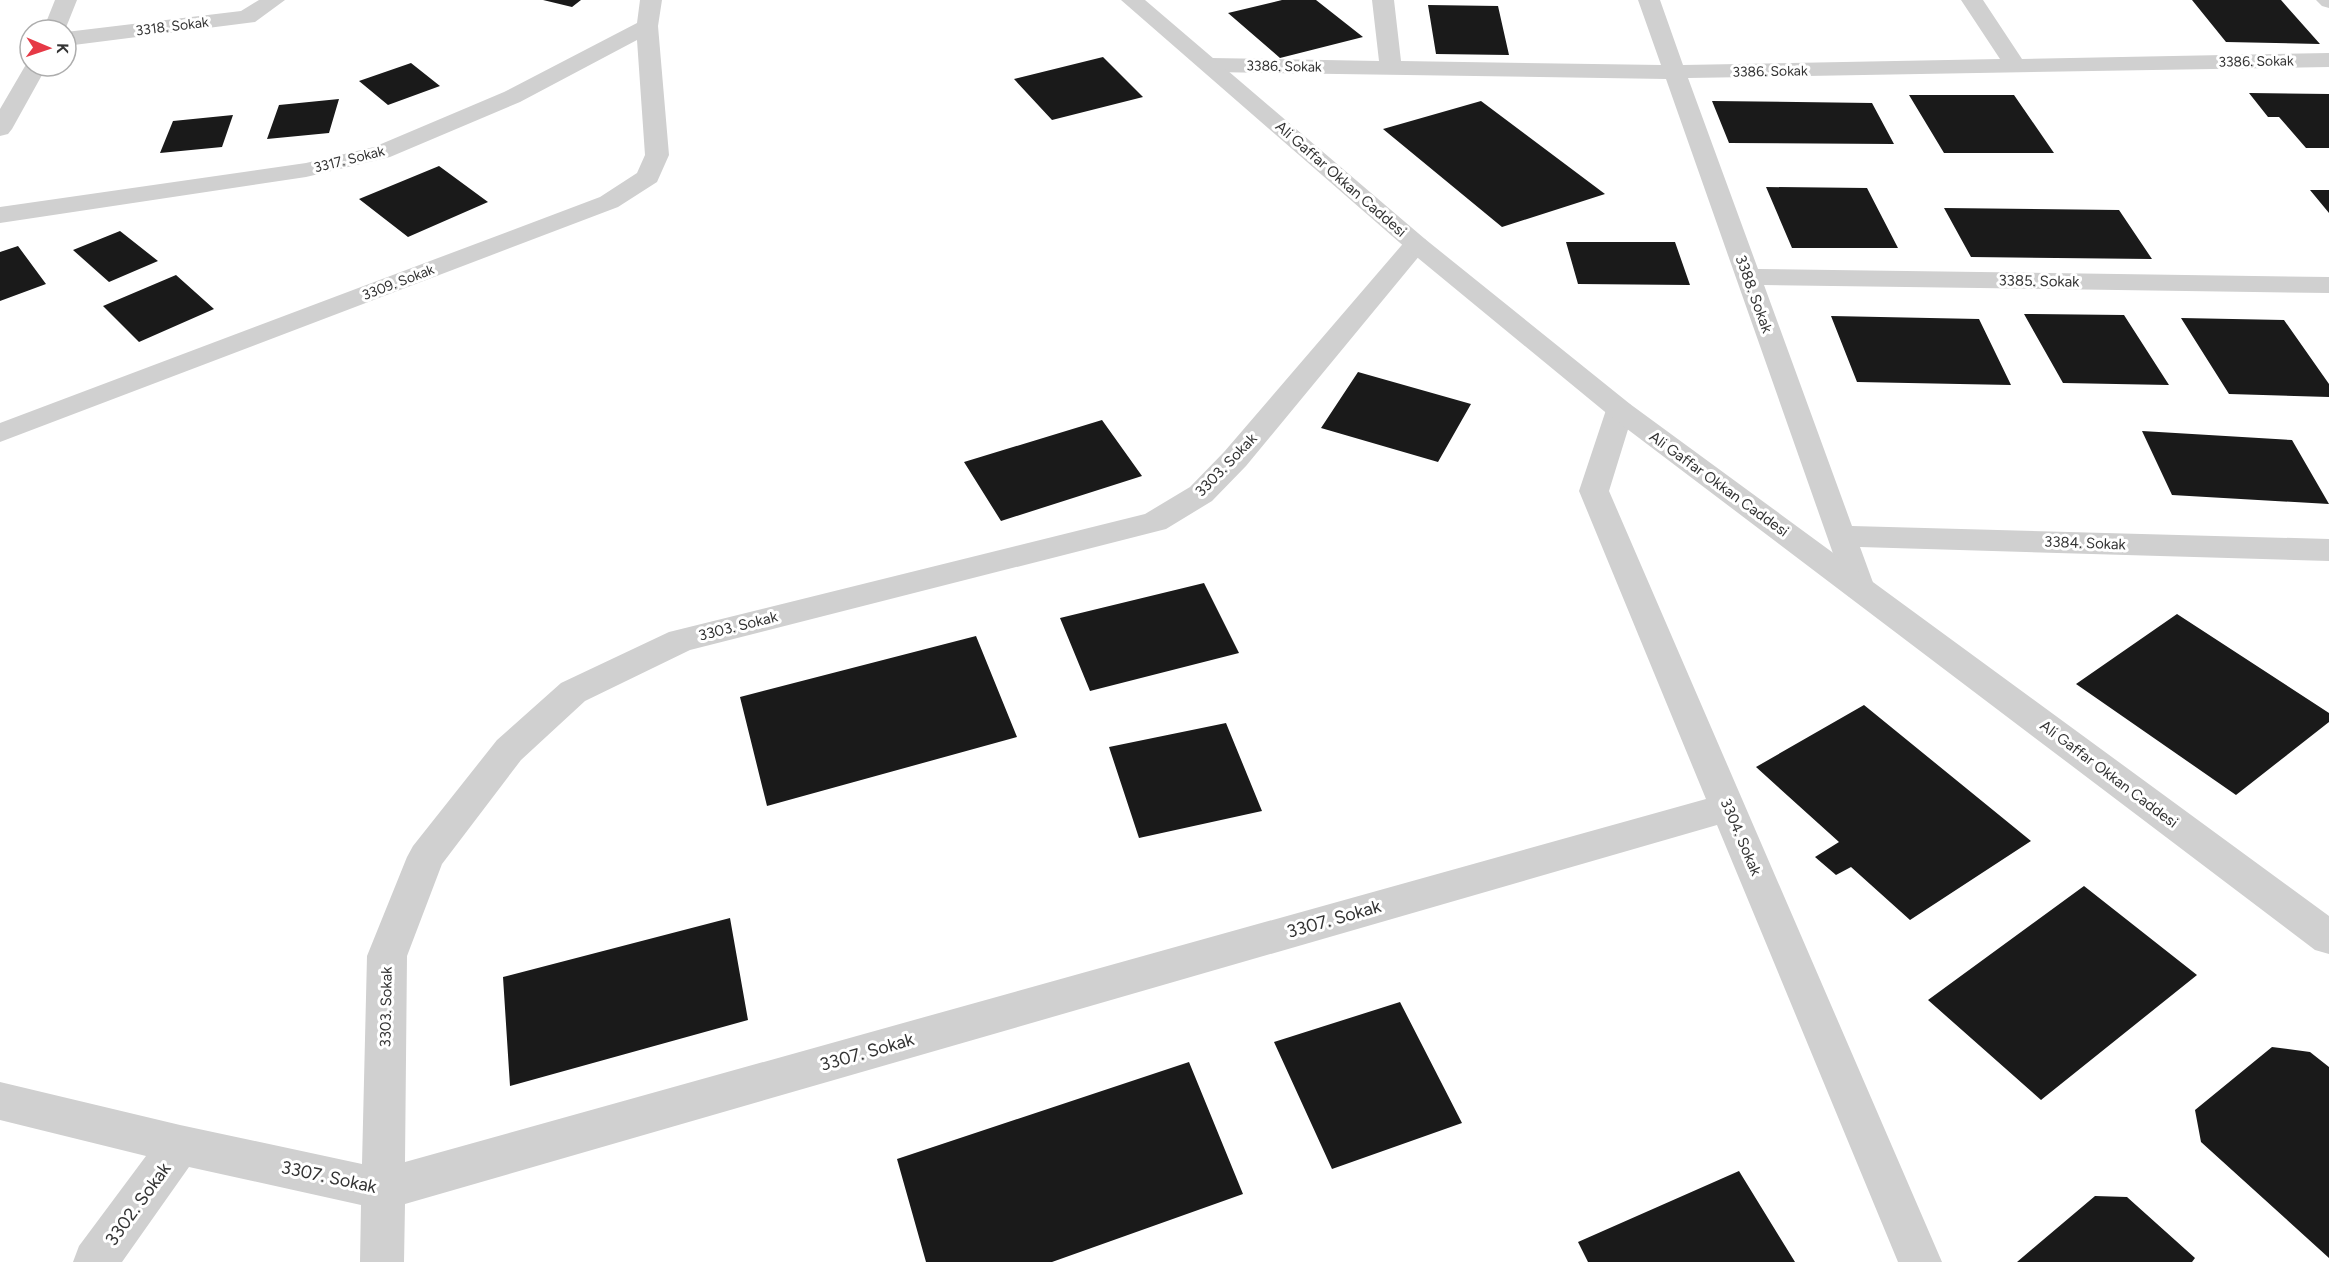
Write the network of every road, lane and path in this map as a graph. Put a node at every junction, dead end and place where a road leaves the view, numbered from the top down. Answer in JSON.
{"nodes":[{"id":1,"x":66,"y":0,"type":"edge"},
{"id":2,"x":274,"y":0,"type":"edge"},
{"id":3,"x":651,"y":0,"type":"edge"},
{"id":4,"x":1132,"y":0,"type":"edge"},
{"id":5,"x":1383,"y":0,"type":"edge"},
{"id":6,"x":1649,"y":0,"type":"edge"},
{"id":7,"x":1972,"y":0,"type":"edge"},
{"id":8,"x":59,"y":18,"type":"edge"},
{"id":9,"x":647,"y":26,"type":"junction"},
{"id":10,"x":78,"y":38,"type":"edge"},
{"id":11,"x":2329,"y":60,"type":"edge"},
{"id":12,"x":1210,"y":65,"type":"junction"},
{"id":13,"x":2016,"y":66,"type":"junction"},
{"id":14,"x":1391,"y":68,"type":"junction"},
{"id":15,"x":1675,"y":72,"type":"junction"},
{"id":16,"x":29,"y":78,"type":"edge"},
{"id":17,"x":0,"y":129,"type":"edge"},
{"id":18,"x":0,"y":215,"type":"edge"},
{"id":19,"x":1416,"y":244,"type":"junction"},
{"id":20,"x":1748,"y":277,"type":"junction"},
{"id":21,"x":2329,"y":285,"type":"edge"},
{"id":22,"x":1620,"y":411,"type":"junction"},
{"id":23,"x":0,"y":433,"type":"edge"},
{"id":24,"x":1841,"y":536,"type":"junction"},
{"id":25,"x":2329,"y":550,"type":"edge"},
{"id":26,"x":1859,"y":588,"type":"junction"},
{"id":27,"x":1728,"y":807,"type":"junction"},
{"id":28,"x":2329,"y":938,"type":"edge"},
{"id":29,"x":0,"y":1101,"type":"edge"},
{"id":30,"x":180,"y":1145,"type":"junction"},
{"id":31,"x":384,"y":1189,"type":"junction"},
{"id":32,"x":95,"y":1262,"type":"edge"},
{"id":33,"x":382,"y":1262,"type":"edge"},
{"id":34,"x":1920,"y":1262,"type":"edge"}],
"edges":[{"from":1,"to":8,"type":"street"},
{"from":2,"to":10,"type":"street","name":"3318. Sokak"},
{"from":3,"to":9,"type":"street"},
{"from":4,"to":12,"type":"street","name":"Ali Gaffar Okkan Caddesi"},
{"from":5,"to":14,"type":"street"},
{"from":6,"to":15,"type":"street","name":"3388. Sokak"},
{"from":7,"to":13,"type":"street"},
{"from":9,"to":18,"type":"street","name":"3317. Sokak"},
{"from":9,"to":23,"type":"street","name":"3309. Sokak"},
{"from":11,"to":13,"type":"street","name":"3386. Sokak"},
{"from":12,"to":14,"type":"street","name":"3386. Sokak"},
{"from":12,"to":19,"type":"street","name":"Ali Gaffar Okkan Caddesi"},
{"from":13,"to":15,"type":"street","name":"3386. Sokak"},
{"from":14,"to":15,"type":"street","name":"3386. Sokak"},
{"from":15,"to":20,"type":"street","name":"3388. Sokak"},
{"from":16,"to":17,"type":"street"},
{"from":19,"to":22,"type":"street","name":"Ali Gaffar Okkan Caddesi"},
{"from":19,"to":31,"type":"street","name":"3303. Sokak"},
{"from":20,"to":21,"type":"street","name":"3385. Sokak"},
{"from":20,"to":24,"type":"street","name":"3388. Sokak"},
{"from":22,"to":26,"type":"street","name":"Ali Gaffar Okkan Caddesi"},
{"from":22,"to":27,"type":"street","name":"3304. Sokak"},
{"from":24,"to":25,"type":"street","name":"3384. Sokak"},
{"from":24,"to":26,"type":"street","name":"3388. Sokak"},
{"from":26,"to":28,"type":"street","name":"Ali Gaffar Okkan Caddesi"},
{"from":27,"to":31,"type":"street","name":"3307. Sokak"},
{"from":27,"to":34,"type":"street","name":"3304. Sokak"},
{"from":29,"to":30,"type":"street","name":"3307. Sokak"},
{"from":30,"to":31,"type":"street","name":"3307. Sokak"},
{"from":30,"to":32,"type":"street","name":"3302. Sokak"},
{"from":31,"to":33,"type":"street","name":"3303. Sokak"}]}
